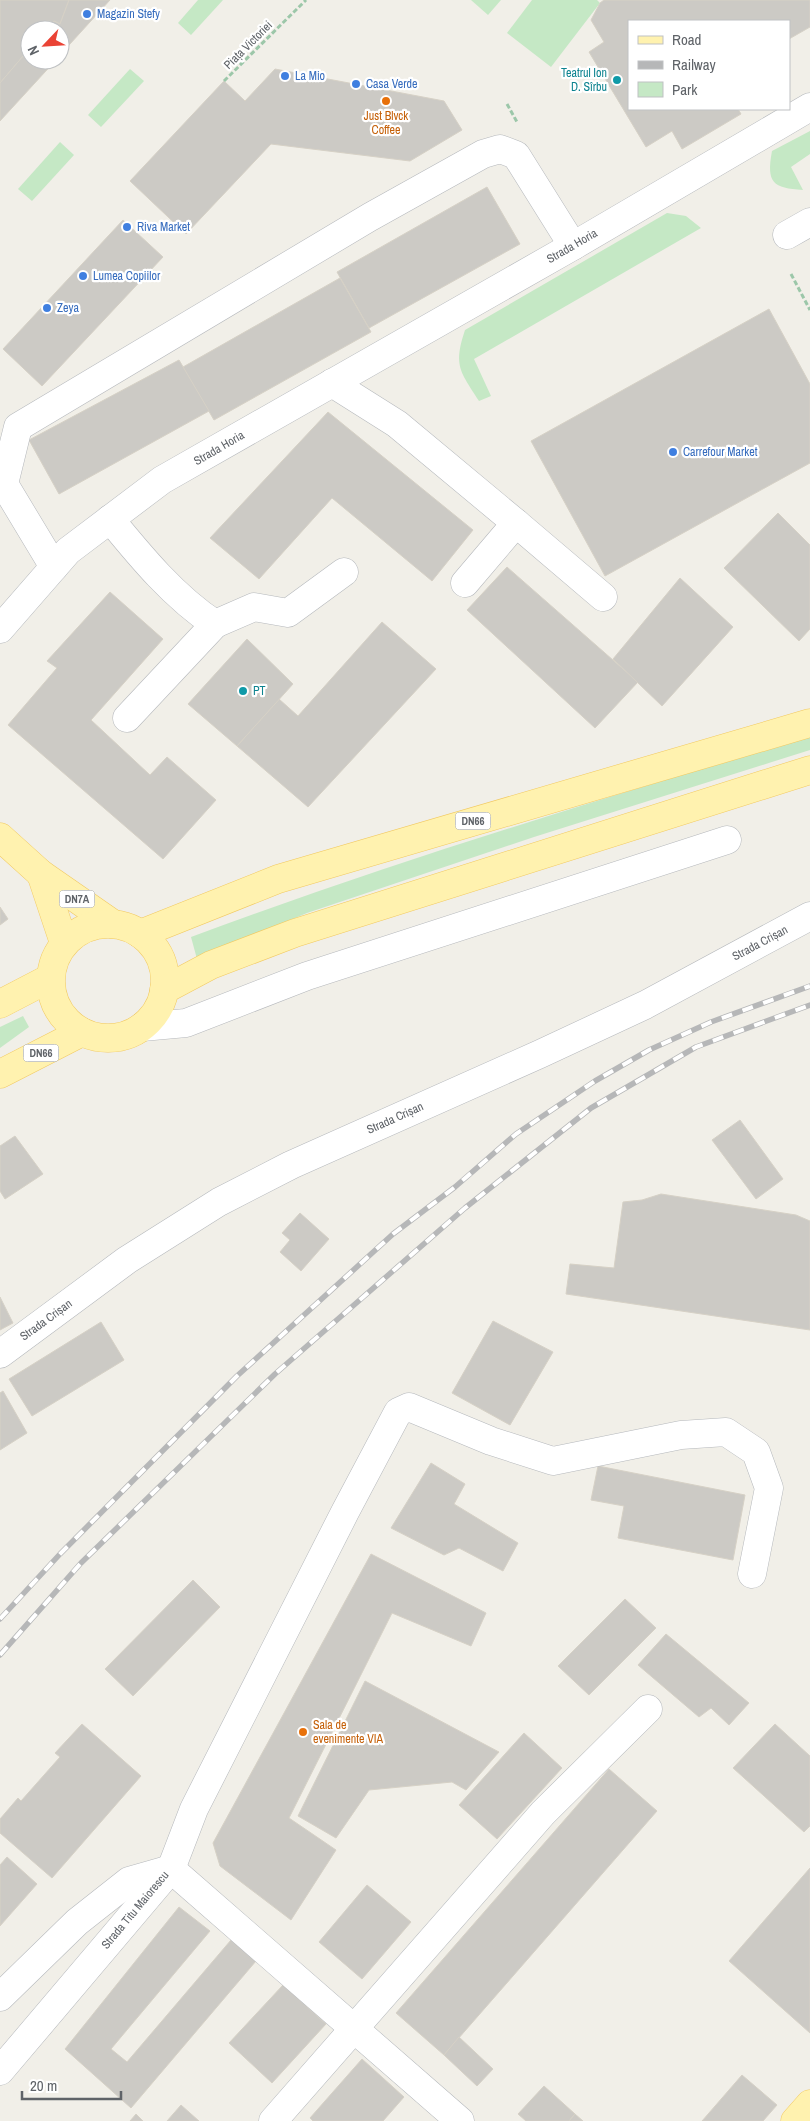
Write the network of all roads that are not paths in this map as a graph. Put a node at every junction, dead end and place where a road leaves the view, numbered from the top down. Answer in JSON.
{"nodes":[{"id":1,"x":810,"y":107,"type":"edge"},
{"id":2,"x":573,"y":246,"type":"junction"},
{"id":3,"x":332,"y":383,"type":"junction"},
{"id":4,"x":2,"y":486,"type":"edge"},
{"id":5,"x":110,"y":519,"type":"junction"},
{"id":6,"x":516,"y":523,"type":"junction"},
{"id":7,"x":54,"y":567,"type":"junction"},
{"id":8,"x":344,"y":572,"type":"dead end"},
{"id":9,"x":465,"y":583,"type":"dead end"},
{"id":10,"x":603,"y":597,"type":"dead end"},
{"id":11,"x":215,"y":624,"type":"junction"},
{"id":12,"x":0,"y":629,"type":"edge"},
{"id":13,"x":127,"y":718,"type":"dead end"},
{"id":14,"x":810,"y":723,"type":"edge"},
{"id":15,"x":810,"y":770,"type":"edge"},
{"id":16,"x":0,"y":837,"type":"edge"},
{"id":17,"x":727,"y":840,"type":"dead end"},
{"id":18,"x":42,"y":874,"type":"junction"},
{"id":19,"x":810,"y":916,"type":"edge"},
{"id":20,"x":112,"y":924,"type":"junction"},
{"id":21,"x":140,"y":934,"type":"junction"},
{"id":22,"x":64,"y":944,"type":"junction"},
{"id":23,"x":50,"y":978,"type":"junction"},
{"id":24,"x":164,"y":990,"type":"junction"},
{"id":25,"x":0,"y":1004,"type":"edge"},
{"id":26,"x":142,"y":1027,"type":"junction"},
{"id":27,"x":82,"y":1032,"type":"junction"},
{"id":28,"x":0,"y":1074,"type":"edge"},
{"id":29,"x":0,"y":1354,"type":"edge"},
{"id":30,"x":752,"y":1574,"type":"dead end"},
{"id":31,"x":648,"y":1709,"type":"dead end"},
{"id":32,"x":170,"y":1869,"type":"junction"},
{"id":33,"x":0,"y":1997,"type":"edge"},
{"id":34,"x":354,"y":2028,"type":"junction"},
{"id":35,"x":0,"y":2072,"type":"edge"},
{"id":36,"x":810,"y":2104,"type":"edge"},
{"id":37,"x":272,"y":2121,"type":"edge"},
{"id":38,"x":460,"y":2121,"type":"edge"},
{"id":39,"x":795,"y":2121,"type":"edge"}],
"edges":[{"from":1,"to":2,"type":"street","name":"Strada Horia"},
{"from":2,"to":3,"type":"street","name":"Strada Horia"},
{"from":2,"to":4,"type":"street"},
{"from":3,"to":5,"type":"street","name":"Strada Horia"},
{"from":3,"to":6,"type":"street"},
{"from":4,"to":7,"type":"street"},
{"from":5,"to":7,"type":"street","name":"Strada Horia"},
{"from":5,"to":11,"type":"street"},
{"from":6,"to":9,"type":"street"},
{"from":6,"to":10,"type":"street"},
{"from":7,"to":12,"type":"street","name":"Strada Horia"},
{"from":8,"to":11,"type":"street"},
{"from":11,"to":13,"type":"street"},
{"from":14,"to":21,"type":"main road","number":"DN66"},
{"from":15,"to":24,"type":"main road"},
{"from":16,"to":18,"type":"main road","number":"DN7A"},
{"from":17,"to":26,"type":"street"},
{"from":18,"to":20,"type":"main road","number":"DN7A"},
{"from":18,"to":22,"type":"main road"},
{"from":19,"to":29,"type":"street","name":"Strada Crișan"},
{"from":20,"to":21,"type":"main road"},
{"from":20,"to":22,"type":"main road"},
{"from":21,"to":24,"type":"main road"},
{"from":22,"to":23,"type":"main road"},
{"from":23,"to":25,"type":"main road"},
{"from":23,"to":27,"type":"main road"},
{"from":24,"to":26,"type":"main road"},
{"from":26,"to":27,"type":"main road"},
{"from":27,"to":28,"type":"main road","number":"DN66"},
{"from":30,"to":32,"type":"street"},
{"from":31,"to":34,"type":"street"},
{"from":32,"to":33,"type":"street","name":"Strada Titu Maiorescu"},
{"from":32,"to":34,"type":"street"},
{"from":32,"to":35,"type":"street","name":"Strada Titu Maiorescu"},
{"from":34,"to":37,"type":"street"},
{"from":34,"to":38,"type":"street"},
{"from":36,"to":39,"type":"main road"}]}
